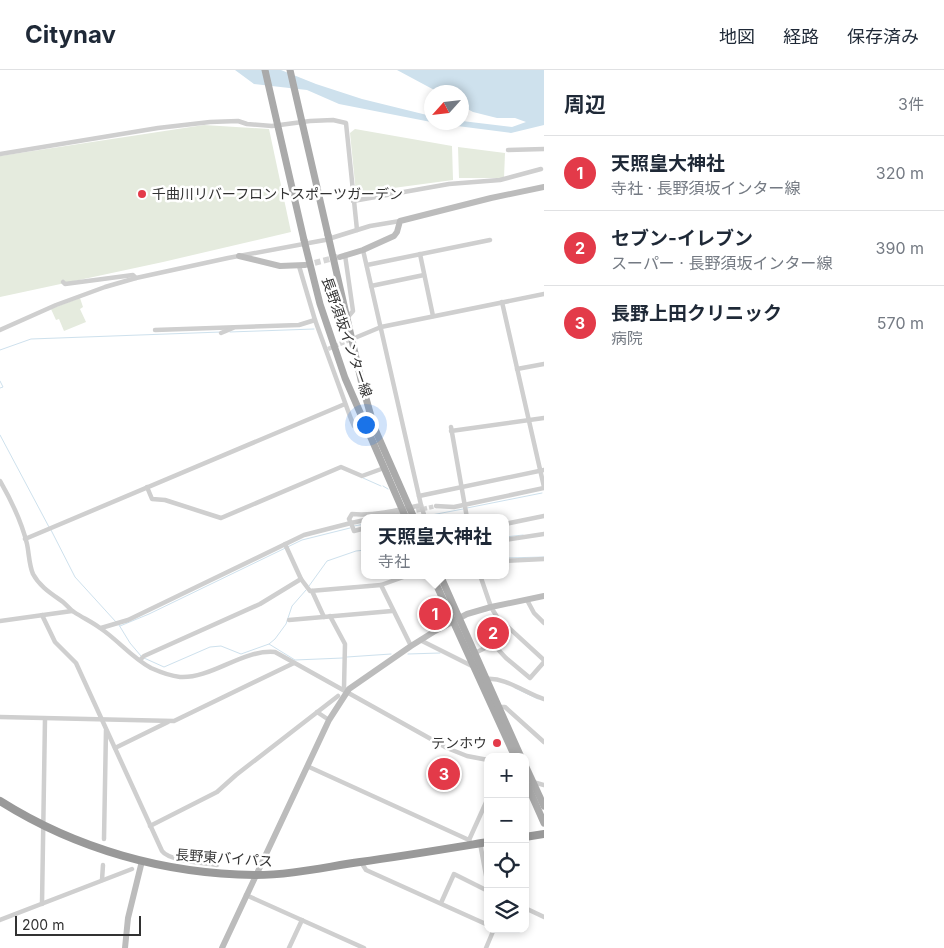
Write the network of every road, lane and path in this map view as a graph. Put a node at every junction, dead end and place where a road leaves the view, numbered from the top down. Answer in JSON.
{"nodes":[{"id":1,"x":265,"y":70,"type":"edge"},
{"id":2,"x":290,"y":70,"type":"edge"},
{"id":3,"x":544,"y":149,"type":"edge"},
{"id":4,"x":508,"y":150,"type":"dead end"},
{"id":5,"x":0,"y":154,"type":"edge"},
{"id":6,"x":541,"y":169,"type":"dead end"},
{"id":7,"x":544,"y":187,"type":"edge"},
{"id":8,"x":353,"y":201,"type":"junction"},
{"id":9,"x":400,"y":222,"type":"junction"},
{"id":10,"x":357,"y":230,"type":"junction"},
{"id":11,"x":329,"y":237,"type":"junction"},
{"id":12,"x":490,"y":240,"type":"dead end"},
{"id":13,"x":305,"y":242,"type":"junction"},
{"id":14,"x":363,"y":250,"type":"junction"},
{"id":15,"x":420,"y":254,"type":"junction"},
{"id":16,"x":239,"y":256,"type":"junction"},
{"id":17,"x":342,"y":256,"type":"joint"},
{"id":18,"x":302,"y":265,"type":"joint"},
{"id":19,"x":366,"y":265,"type":"junction"},
{"id":20,"x":424,"y":275,"type":"junction"},
{"id":21,"x":136,"y":278,"type":"junction"},
{"id":22,"x":63,"y":282,"type":"dead end"},
{"id":23,"x":371,"y":286,"type":"junction"},
{"id":24,"x":544,"y":294,"type":"edge"},
{"id":25,"x":502,"y":302,"type":"junction"},
{"id":26,"x":433,"y":316,"type":"junction"},
{"id":27,"x":347,"y":318,"type":"junction"},
{"id":28,"x":315,"y":320,"type":"junction"},
{"id":29,"x":234,"y":327,"type":"junction"},
{"id":30,"x":381,"y":327,"type":"junction"},
{"id":31,"x":0,"y":330,"type":"edge"},
{"id":32,"x":155,"y":330,"type":"dead end"},
{"id":33,"x":221,"y":333,"type":"dead end"},
{"id":34,"x":357,"y":337,"type":"tunnel mouth"},
{"id":35,"x":544,"y":364,"type":"edge"},
{"id":36,"x":517,"y":369,"type":"junction"},
{"id":37,"x":345,"y":404,"type":"junction"},
{"id":38,"x":544,"y":418,"type":"edge"},
{"id":39,"x":528,"y":421,"type":"junction"},
{"id":40,"x":365,"y":426,"type":"junction"},
{"id":41,"x":384,"y":468,"type":"junction"},
{"id":42,"x":542,"y":470,"type":"edge"},
{"id":43,"x":1,"y":484,"type":"edge"},
{"id":44,"x":461,"y":487,"type":"junction"},
{"id":45,"x":544,"y":487,"type":"edge"},
{"id":46,"x":147,"y":488,"type":"junction"},
{"id":47,"x":419,"y":496,"type":"junction"},
{"id":48,"x":421,"y":505,"type":"junction"},
{"id":49,"x":436,"y":506,"type":"tunnel mouth"},
{"id":50,"x":465,"y":507,"type":"junction"},
{"id":51,"x":404,"y":512,"type":"edge"},
{"id":52,"x":377,"y":514,"type":"edge"},
{"id":53,"x":423,"y":514,"type":"edge"},
{"id":54,"x":466,"y":514,"type":"edge"},
{"id":55,"x":361,"y":515,"type":"edge"},
{"id":56,"x":544,"y":516,"type":"edge"},
{"id":57,"x":361,"y":522,"type":"edge"},
{"id":58,"x":509,"y":523,"type":"edge"},
{"id":59,"x":352,"y":526,"type":"junction"},
{"id":60,"x":361,"y":529,"type":"edge"},
{"id":61,"x":544,"y":534,"type":"edge"},
{"id":62,"x":25,"y":539,"type":"junction"},
{"id":63,"x":509,"y":539,"type":"edge"},
{"id":64,"x":287,"y":547,"type":"junction"},
{"id":65,"x":544,"y":560,"type":"edge"},
{"id":66,"x":509,"y":561,"type":"edge"},
{"id":67,"x":397,"y":579,"type":"edge"},
{"id":68,"x":434,"y":579,"type":"edge"},
{"id":69,"x":441,"y":579,"type":"edge"},
{"id":70,"x":481,"y":579,"type":"edge"},
{"id":71,"x":300,"y":580,"type":"junction"},
{"id":72,"x":380,"y":585,"type":"junction"},
{"id":73,"x":312,"y":591,"type":"junction"},
{"id":74,"x":544,"y":596,"type":"edge"},
{"id":75,"x":527,"y":600,"type":"junction"},
{"id":76,"x":491,"y":607,"type":"junction"},
{"id":77,"x":72,"y":611,"type":"junction"},
{"id":78,"x":392,"y":611,"type":"junction"},
{"id":79,"x":42,"y":615,"type":"junction"},
{"id":80,"x":324,"y":616,"type":"junction"},
{"id":81,"x":330,"y":616,"type":"junction"},
{"id":82,"x":289,"y":620,"type":"dead end"},
{"id":83,"x":456,"y":620,"type":"junction"},
{"id":84,"x":0,"y":621,"type":"edge"},
{"id":85,"x":544,"y":623,"type":"edge"},
{"id":86,"x":100,"y":628,"type":"junction"},
{"id":87,"x":420,"y":640,"type":"junction"},
{"id":88,"x":410,"y":646,"type":"junction"},
{"id":89,"x":475,"y":653,"type":"junction"},
{"id":90,"x":141,"y":658,"type":"junction"},
{"id":91,"x":544,"y":661,"type":"edge"},
{"id":92,"x":294,"y":663,"type":"junction"},
{"id":93,"x":474,"y":666,"type":"junction"},
{"id":94,"x":486,"y":679,"type":"junction"},
{"id":95,"x":345,"y":690,"type":"junction"},
{"id":96,"x":338,"y":696,"type":"dead end"},
{"id":97,"x":544,"y":699,"type":"edge"},
{"id":98,"x":499,"y":707,"type":"junction"},
{"id":99,"x":317,"y":712,"type":"junction"},
{"id":100,"x":0,"y":717,"type":"edge"},
{"id":101,"x":45,"y":719,"type":"junction"},
{"id":102,"x":102,"y":720,"type":"junction"},
{"id":103,"x":329,"y":720,"type":"junction"},
{"id":104,"x":170,"y":721,"type":"junction"},
{"id":105,"x":106,"y":728,"type":"junction"},
{"id":106,"x":544,"y":742,"type":"edge"},
{"id":107,"x":115,"y":748,"type":"junction"},
{"id":108,"x":513,"y":753,"type":"edge"},
{"id":109,"x":519,"y":753,"type":"edge"},
{"id":110,"x":484,"y":759,"type":"edge"},
{"id":111,"x":307,"y":766,"type":"junction"},
{"id":112,"x":529,"y":774,"type":"edge"},
{"id":113,"x":533,"y":782,"type":"junction"},
{"id":114,"x":544,"y":785,"type":"edge"},
{"id":115,"x":529,"y":789,"type":"edge"},
{"id":116,"x":0,"y":801,"type":"edge"},
{"id":117,"x":544,"y":806,"type":"edge"},
{"id":118,"x":484,"y":808,"type":"edge"},
{"id":119,"x":544,"y":823,"type":"edge"},
{"id":120,"x":43,"y":825,"type":"junction"},
{"id":121,"x":150,"y":826,"type":"junction"},
{"id":122,"x":544,"y":834,"type":"edge"},
{"id":123,"x":529,"y":836,"type":"edge"},
{"id":124,"x":104,"y":839,"type":"dead end"},
{"id":125,"x":470,"y":843,"type":"junction"},
{"id":126,"x":484,"y":843,"type":"edge"},
{"id":127,"x":142,"y":861,"type":"junction"},
{"id":128,"x":361,"y":862,"type":"junction"},
{"id":129,"x":103,"y":865,"type":"dead end"},
{"id":130,"x":217,"y":865,"type":"dead end"},
{"id":131,"x":132,"y":869,"type":"dead end"},
{"id":132,"x":256,"y":875,"type":"junction"},
{"id":133,"x":102,"y":880,"type":"junction"},
{"id":134,"x":484,"y":889,"type":"edge"},
{"id":135,"x":246,"y":895,"type":"junction"},
{"id":136,"x":441,"y":903,"type":"junction"},
{"id":137,"x":42,"y":904,"type":"junction"},
{"id":138,"x":529,"y":910,"type":"edge"},
{"id":139,"x":544,"y":917,"type":"edge"},
{"id":140,"x":0,"y":920,"type":"edge"},
{"id":141,"x":302,"y":920,"type":"junction"},
{"id":142,"x":484,"y":923,"type":"edge"},
{"id":143,"x":492,"y":933,"type":"edge"},
{"id":144,"x":125,"y":948,"type":"edge"},
{"id":145,"x":222,"y":948,"type":"edge"},
{"id":146,"x":289,"y":948,"type":"edge"},
{"id":147,"x":364,"y":948,"type":"edge"},
{"id":148,"x":486,"y":948,"type":"edge"}],
"edges":[{"from":1,"to":13,"type":"main road","name":"長野須坂インター線","bridge":true},
{"from":2,"to":11,"type":"main road","name":"長野須坂インター線","bridge":true},
{"from":3,"to":4,"type":"street"},
{"from":5,"to":8,"type":"street"},
{"from":6,"to":8,"type":"street"},
{"from":7,"to":9,"type":"street"},
{"from":8,"to":10,"type":"street"},
{"from":9,"to":10,"type":"street"},
{"from":9,"to":14,"type":"street"},
{"from":10,"to":11,"type":"street"},
{"from":11,"to":13,"type":"street"},
{"from":11,"to":27,"type":"main road","name":"長野須坂インター線"},
{"from":12,"to":15,"type":"street"},
{"from":13,"to":16,"type":"street"},
{"from":13,"to":40,"type":"main road","name":"長野須坂インター線"},
{"from":14,"to":17,"type":"street"},
{"from":14,"to":19,"type":"street"},
{"from":15,"to":19,"type":"street"},
{"from":15,"to":20,"type":"street"},
{"from":16,"to":18,"type":"street"},
{"from":16,"to":21,"type":"street"},
{"from":17,"to":27,"type":"street"},
{"from":18,"to":28,"type":"street"},
{"from":19,"to":23,"type":"street"},
{"from":20,"to":23,"type":"street"},
{"from":20,"to":26,"type":"street"},
{"from":21,"to":22,"type":"street"},
{"from":21,"to":31,"type":"street"},
{"from":23,"to":30,"type":"street"},
{"from":24,"to":25,"type":"street"},
{"from":25,"to":26,"type":"street"},
{"from":25,"to":36,"type":"street"},
{"from":26,"to":30,"type":"street"},
{"from":27,"to":51,"type":"main road","name":"長野須坂インター線"},
{"from":28,"to":29,"type":"street"},
{"from":28,"to":37,"type":"street"},
{"from":29,"to":32,"type":"street"},
{"from":29,"to":33,"type":"street"},
{"from":30,"to":34,"type":"street"},
{"from":30,"to":47,"type":"street"},
{"from":35,"to":36,"type":"street"},
{"from":36,"to":39,"type":"street"},
{"from":37,"to":40,"type":"street"},
{"from":37,"to":46,"type":"street"},
{"from":38,"to":39,"type":"street"},
{"from":39,"to":42,"type":"street"},
{"from":39,"to":44,"type":"street"},
{"from":40,"to":41,"type":"main road","name":"長野須坂インター線"},
{"from":41,"to":46,"type":"street"},
{"from":41,"to":51,"type":"main road","name":"長野須坂インター線"},
{"from":42,"to":44,"type":"street"},
{"from":42,"to":45,"type":"street"},
{"from":43,"to":62,"type":"street"},
{"from":44,"to":47,"type":"street"},
{"from":44,"to":50,"type":"street"},
{"from":45,"to":50,"type":"street"},
{"from":46,"to":62,"type":"street"},
{"from":47,"to":48,"type":"street"},
{"from":48,"to":51,"type":"street"},
{"from":48,"to":53,"type":"street"},
{"from":49,"to":50,"type":"street"},
{"from":50,"to":54,"type":"street"},
{"from":51,"to":52,"type":"street"},
{"from":55,"to":59,"type":"street"},
{"from":56,"to":58,"type":"street"},
{"from":57,"to":59,"type":"street"},
{"from":59,"to":60,"type":"street"},
{"from":59,"to":64,"type":"street"},
{"from":61,"to":63,"type":"street"},
{"from":62,"to":77,"type":"street"},
{"from":64,"to":71,"type":"street"},
{"from":64,"to":86,"type":"street"},
{"from":65,"to":66,"type":"street"},
{"from":67,"to":72,"type":"street"},
{"from":68,"to":83,"type":"main road"},
{"from":69,"to":83,"type":"main road"},
{"from":70,"to":76,"type":"street"},
{"from":71,"to":73,"type":"street"},
{"from":71,"to":90,"type":"street"},
{"from":72,"to":73,"type":"street"},
{"from":72,"to":78,"type":"street"},
{"from":73,"to":80,"type":"street"},
{"from":74,"to":75,"type":"street"},
{"from":75,"to":76,"type":"street"},
{"from":75,"to":85,"type":"street"},
{"from":76,"to":83,"type":"street"},
{"from":76,"to":91,"type":"street"},
{"from":77,"to":79,"type":"street"},
{"from":77,"to":86,"type":"street"},
{"from":78,"to":81,"type":"street"},
{"from":78,"to":88,"type":"street"},
{"from":79,"to":84,"type":"street"},
{"from":79,"to":102,"type":"street"},
{"from":80,"to":81,"type":"street"},
{"from":80,"to":82,"type":"street"},
{"from":81,"to":95,"type":"street"},
{"from":83,"to":87,"type":"street"},
{"from":83,"to":89,"type":"main road"},
{"from":83,"to":93,"type":"main road"},
{"from":86,"to":90,"type":"street"},
{"from":87,"to":88,"type":"street"},
{"from":87,"to":93,"type":"street"},
{"from":88,"to":95,"type":"street"},
{"from":89,"to":91,"type":"street"},
{"from":89,"to":94,"type":"main road"},
{"from":90,"to":92,"type":"street"},
{"from":92,"to":95,"type":"street"},
{"from":92,"to":104,"type":"street"},
{"from":93,"to":108,"type":"main road"},
{"from":94,"to":97,"type":"street"},
{"from":94,"to":98,"type":"main road"},
{"from":95,"to":103,"type":"street"},
{"from":95,"to":110,"type":"street"},
{"from":96,"to":99,"type":"street"},
{"from":98,"to":106,"type":"street"},
{"from":98,"to":109,"type":"main road"},
{"from":99,"to":103,"type":"street"},
{"from":99,"to":121,"type":"street"},
{"from":100,"to":101,"type":"street"},
{"from":101,"to":102,"type":"street"},
{"from":101,"to":120,"type":"street"},
{"from":102,"to":104,"type":"street"},
{"from":102,"to":105,"type":"street"},
{"from":103,"to":111,"type":"street"},
{"from":104,"to":107,"type":"street"},
{"from":105,"to":107,"type":"street"},
{"from":105,"to":124,"type":"street"},
{"from":107,"to":121,"type":"street"},
{"from":111,"to":125,"type":"street"},
{"from":111,"to":132,"type":"street"},
{"from":112,"to":113,"type":"main road"},
{"from":113,"to":114,"type":"street"},
{"from":113,"to":117,"type":"main road"},
{"from":115,"to":119,"type":"main road"},
{"from":116,"to":120,"type":"highway","name":"長野東バイパス"},
{"from":118,"to":125,"type":"street"},
{"from":120,"to":127,"type":"highway","name":"長野東バイパス"},
{"from":120,"to":137,"type":"street"},
{"from":121,"to":130,"type":"street"},
{"from":122,"to":123,"type":"highway"},
{"from":125,"to":126,"type":"highway","name":"長野東バイパス"},
{"from":125,"to":128,"type":"highway","name":"長野東バイパス"},
{"from":127,"to":132,"type":"highway","name":"長野東バイパス"},
{"from":127,"to":144,"type":"street"},
{"from":128,"to":132,"type":"highway","name":"長野東バイパス"},
{"from":128,"to":136,"type":"street"},
{"from":129,"to":133,"type":"street"},
{"from":131,"to":133,"type":"street"},
{"from":132,"to":135,"type":"street"},
{"from":133,"to":137,"type":"street"},
{"from":134,"to":136,"type":"street"},
{"from":135,"to":141,"type":"street"},
{"from":135,"to":145,"type":"street"},
{"from":136,"to":142,"type":"street"},
{"from":137,"to":140,"type":"street"},
{"from":138,"to":139,"type":"street"},
{"from":141,"to":146,"type":"street"},
{"from":141,"to":147,"type":"street"},
{"from":143,"to":148,"type":"street"}]}
